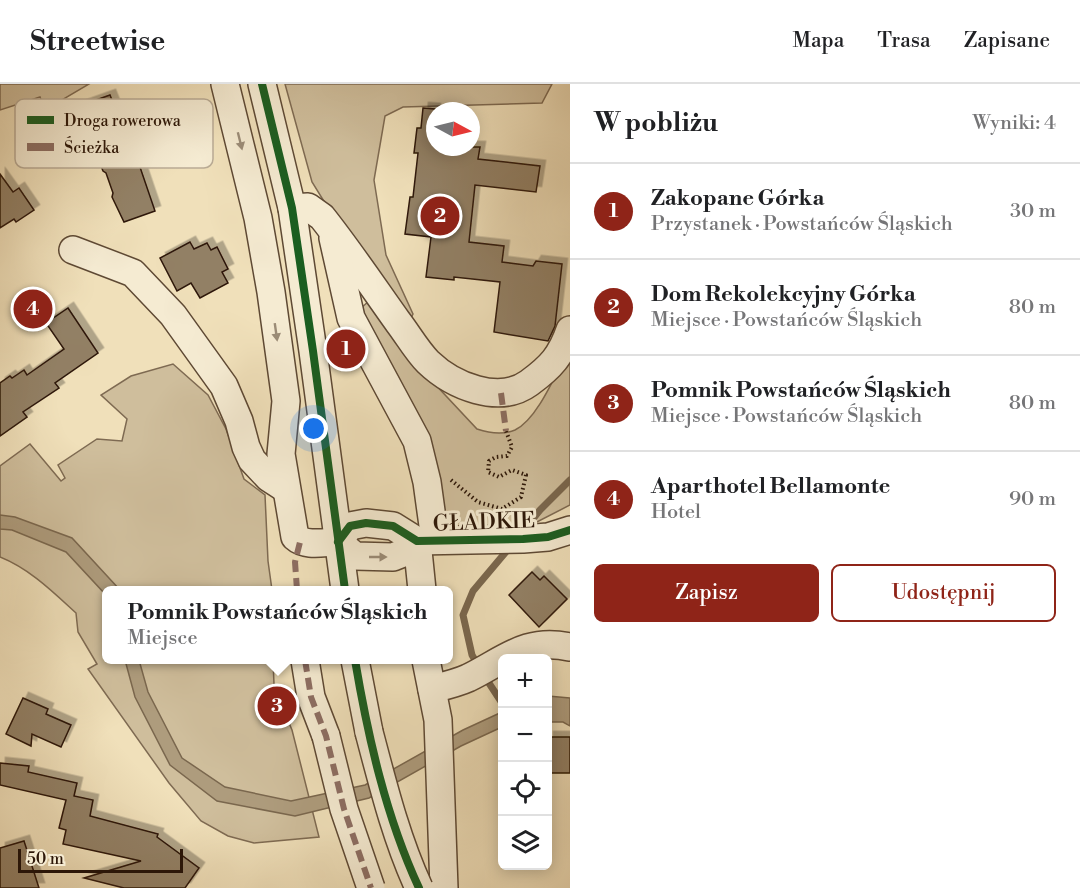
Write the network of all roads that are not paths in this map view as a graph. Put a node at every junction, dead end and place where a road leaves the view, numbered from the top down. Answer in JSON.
{"nodes":[{"id":1,"x":225,"y":84,"type":"edge"},
{"id":2,"x":262,"y":84,"type":"edge"},
{"id":3,"x":292,"y":208,"type":"junction"},
{"id":4,"x":331,"y":228,"type":"junction"},
{"id":5,"x":73,"y":250,"type":"dead end"},
{"id":6,"x":570,"y":330,"type":"edge"},
{"id":7,"x":286,"y":489,"type":"junction"},
{"id":8,"x":559,"y":534,"type":"edge"},
{"id":9,"x":426,"y":541,"type":"junction"},
{"id":10,"x":338,"y":542,"type":"junction"},
{"id":11,"x":344,"y":586,"type":"edge"},
{"id":12,"x":422,"y":586,"type":"edge"},
{"id":13,"x":570,"y":647,"type":"edge"},
{"id":14,"x":306,"y":664,"type":"edge"},
{"id":15,"x":356,"y":664,"type":"edge"},
{"id":16,"x":427,"y":664,"type":"edge"},
{"id":17,"x":432,"y":689,"type":"junction"},
{"id":18,"x":371,"y":888,"type":"edge"},
{"id":19,"x":419,"y":888,"type":"edge"},
{"id":20,"x":444,"y":888,"type":"edge"}],
"edges":[{"from":1,"to":7,"type":"street","one_way":true},
{"from":2,"to":3,"type":"street"},
{"from":3,"to":4,"type":"street"},
{"from":3,"to":10,"type":"street"},
{"from":4,"to":6,"type":"street"},
{"from":4,"to":9,"type":"street"},
{"from":5,"to":7,"type":"street"},
{"from":7,"to":10,"type":"street"},
{"from":8,"to":9,"type":"street","name":"GŁADKIE"},
{"from":9,"to":10,"type":"street","name":"GŁADKIE"},
{"from":9,"to":12,"type":"street"},
{"from":10,"to":11,"type":"street"},
{"from":13,"to":17,"type":"street"},
{"from":14,"to":18,"type":"street","bridge":true},
{"from":15,"to":19,"type":"street","bridge":true},
{"from":16,"to":17,"type":"street"},
{"from":17,"to":20,"type":"street"}]}
